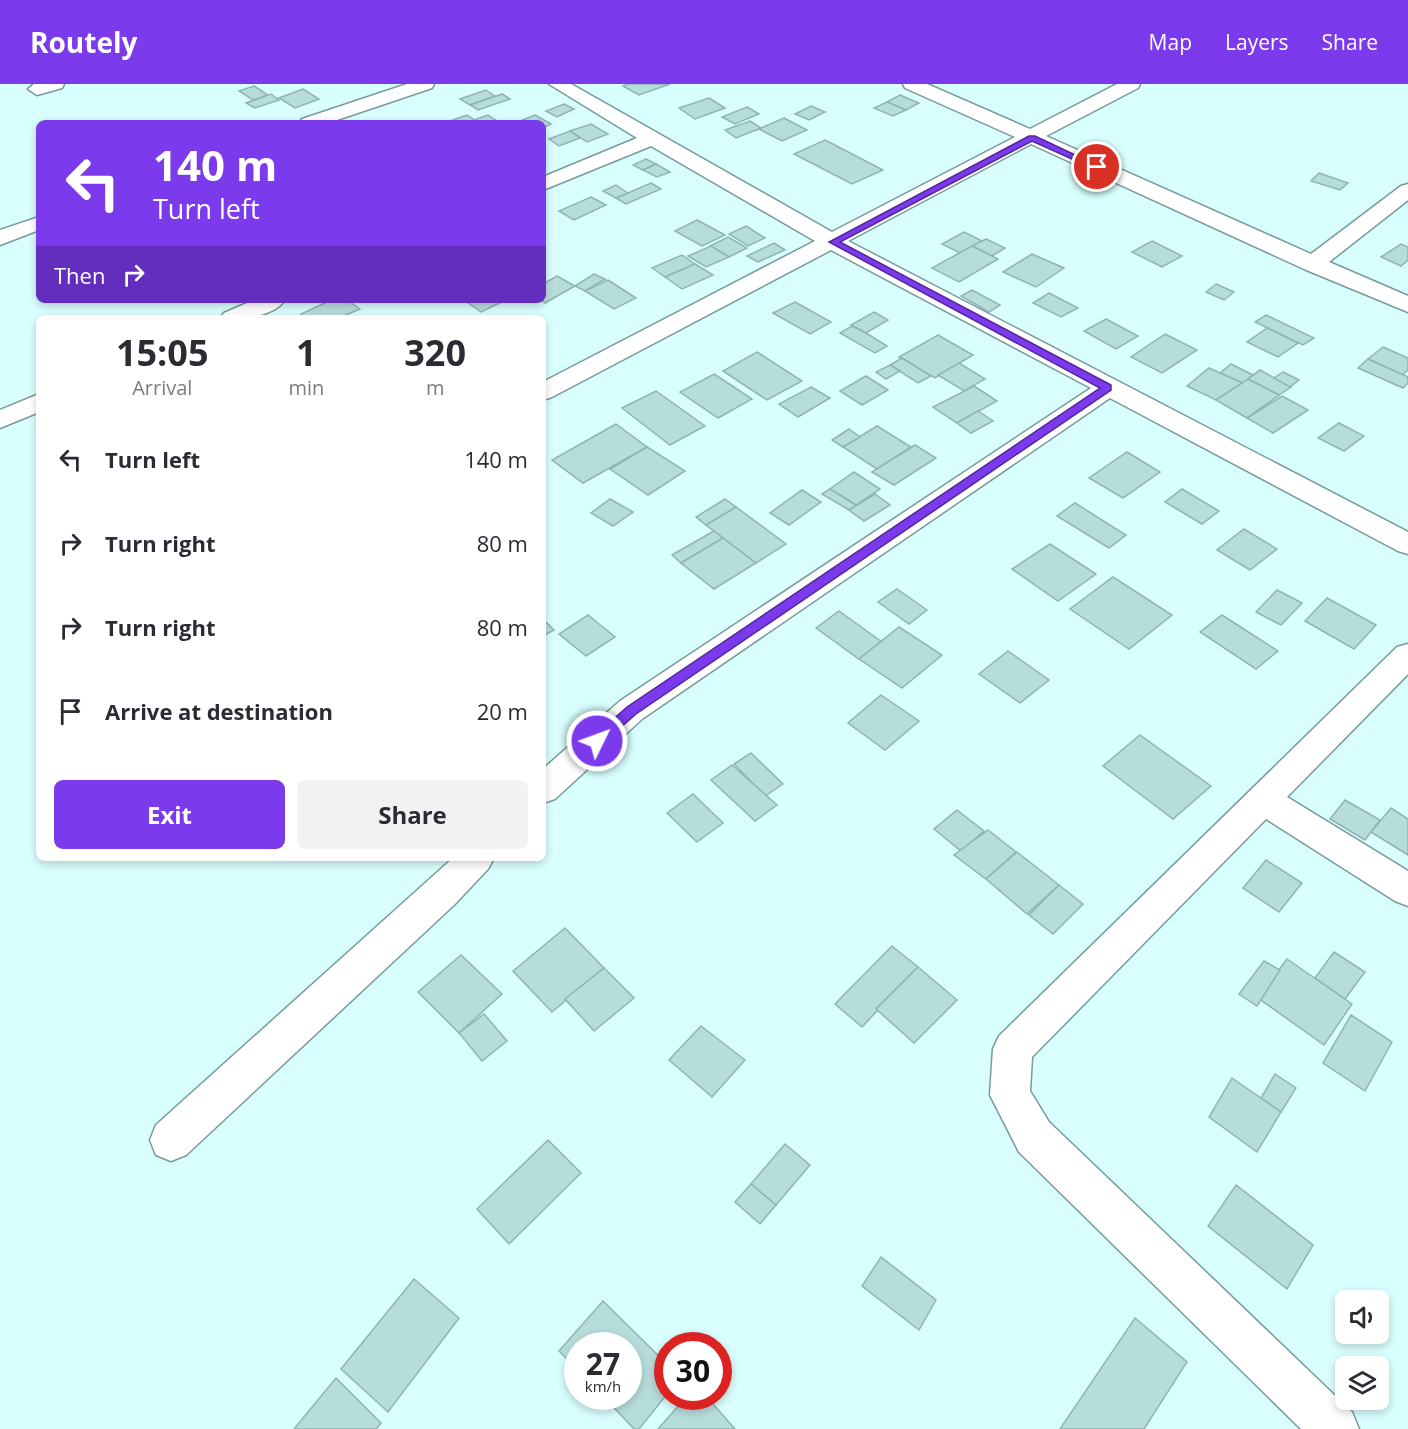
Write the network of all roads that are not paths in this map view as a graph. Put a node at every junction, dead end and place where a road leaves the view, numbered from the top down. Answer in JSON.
{"nodes":[{"id":1,"x":55,"y":84,"type":"edge"},
{"id":2,"x":425,"y":84,"type":"edge"},
{"id":3,"x":558,"y":84,"type":"edge"},
{"id":4,"x":912,"y":84,"type":"edge"},
{"id":5,"x":1131,"y":84,"type":"edge"},
{"id":6,"x":37,"y":89,"type":"dead end"},
{"id":7,"x":318,"y":120,"type":"edge"},
{"id":8,"x":1032,"y":138,"type":"junction"},
{"id":9,"x":651,"y":139,"type":"junction"},
{"id":10,"x":546,"y":183,"type":"edge"},
{"id":11,"x":1408,"y":190,"type":"edge"},
{"id":12,"x":36,"y":224,"type":"edge"},
{"id":13,"x":0,"y":238,"type":"edge"},
{"id":14,"x":833,"y":242,"type":"junction"},
{"id":15,"x":1312,"y":264,"type":"junction"},
{"id":16,"x":266,"y":303,"type":"edge"},
{"id":17,"x":1408,"y":305,"type":"edge"},
{"id":18,"x":239,"y":315,"type":"edge"},
{"id":19,"x":1107,"y":388,"type":"junction"},
{"id":20,"x":546,"y":390,"type":"edge"},
{"id":21,"x":36,"y":403,"type":"edge"},
{"id":22,"x":0,"y":420,"type":"edge"},
{"id":23,"x":1408,"y":544,"type":"edge"},
{"id":24,"x":1408,"y":655,"type":"edge"},
{"id":25,"x":546,"y":786,"type":"edge"},
{"id":26,"x":1262,"y":799,"type":"junction"},
{"id":27,"x":473,"y":861,"type":"edge"},
{"id":28,"x":1408,"y":890,"type":"edge"},
{"id":29,"x":171,"y":1140,"type":"dead end"},
{"id":30,"x":1335,"y":1429,"type":"edge"}],
"edges":[{"from":1,"to":6,"type":"street"},
{"from":2,"to":7,"type":"street"},
{"from":3,"to":9,"type":"street"},
{"from":4,"to":8,"type":"street"},
{"from":5,"to":8,"type":"street"},
{"from":8,"to":14,"type":"street"},
{"from":8,"to":15,"type":"street"},
{"from":9,"to":10,"type":"street"},
{"from":9,"to":14,"type":"street"},
{"from":11,"to":15,"type":"street"},
{"from":12,"to":13,"type":"street"},
{"from":14,"to":19,"type":"street"},
{"from":14,"to":20,"type":"street"},
{"from":15,"to":17,"type":"street"},
{"from":16,"to":18,"type":"street"},
{"from":19,"to":23,"type":"street"},
{"from":19,"to":25,"type":"street"},
{"from":21,"to":22,"type":"street"},
{"from":24,"to":26,"type":"street"},
{"from":26,"to":28,"type":"street"},
{"from":26,"to":30,"type":"street"},
{"from":27,"to":29,"type":"street"}]}
